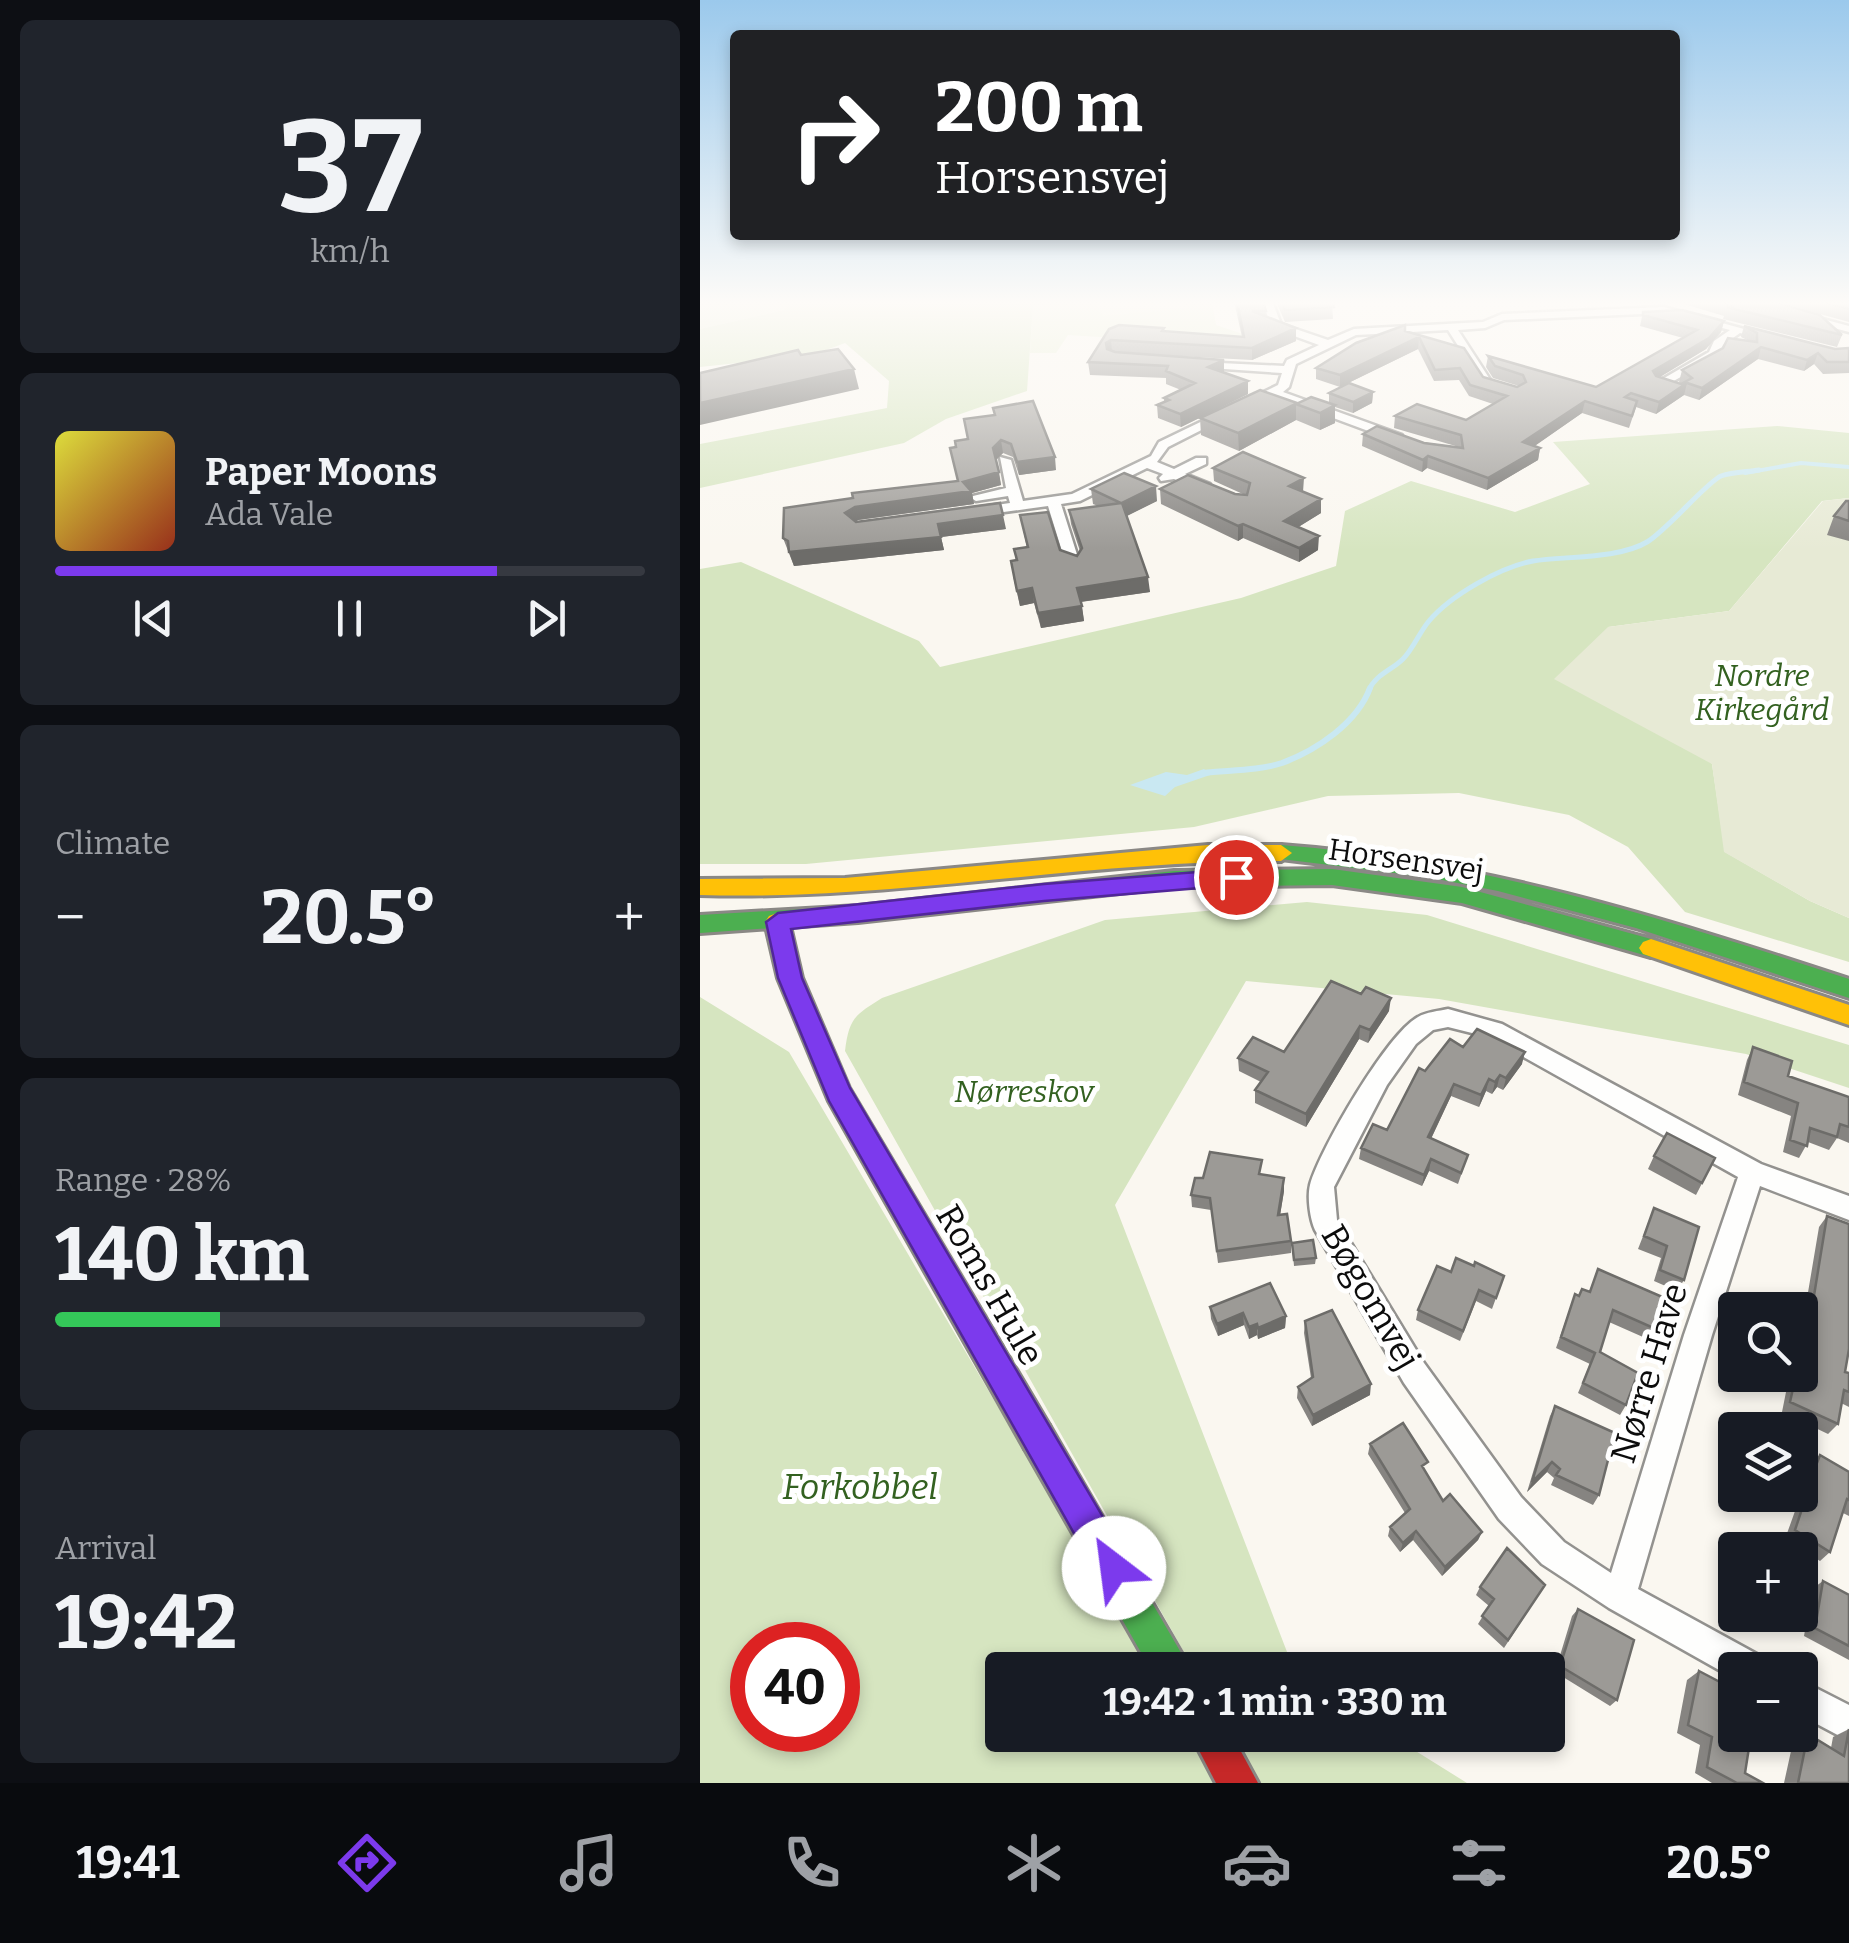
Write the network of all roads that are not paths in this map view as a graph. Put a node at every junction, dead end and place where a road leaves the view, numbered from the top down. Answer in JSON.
{"nodes":[{"id":1,"x":1284,"y":384,"type":"edge"},
{"id":2,"x":1492,"y":384,"type":"edge"},
{"id":3,"x":1661,"y":384,"type":"edge"},
{"id":4,"x":1678,"y":390,"type":"edge"},
{"id":5,"x":1317,"y":391,"type":"dead end"},
{"id":6,"x":1273,"y":392,"type":"junction"},
{"id":7,"x":1516,"y":392,"type":"edge"},
{"id":8,"x":1298,"y":402,"type":"junction"},
{"id":9,"x":1281,"y":410,"type":"edge"},
{"id":10,"x":1410,"y":442,"type":"edge"},
{"id":11,"x":1006,"y":460,"type":"dead end"},
{"id":12,"x":1200,"y":462,"type":"dead end"},
{"id":13,"x":1147,"y":463,"type":"junction"},
{"id":14,"x":1175,"y":474,"type":"junction"},
{"id":15,"x":1159,"y":482,"type":"dead end"},
{"id":16,"x":1226,"y":495,"type":"edge"},
{"id":17,"x":976,"y":497,"type":"dead end"},
{"id":18,"x":1016,"y":499,"type":"junction"},
{"id":19,"x":1053,"y":501,"type":"junction"},
{"id":20,"x":965,"y":513,"type":"edge"},
{"id":21,"x":1066,"y":516,"type":"junction"},
{"id":22,"x":1041,"y":520,"type":"edge"},
{"id":23,"x":1073,"y":564,"type":"edge"},
{"id":24,"x":700,"y":887,"type":"edge"},
{"id":25,"x":756,"y":892,"type":"junction"},
{"id":26,"x":700,"y":904,"type":"edge"},
{"id":27,"x":778,"y":922,"type":"junction"},
{"id":28,"x":700,"y":924,"type":"edge"},
{"id":29,"x":1849,"y":988,"type":"edge"},
{"id":30,"x":1849,"y":1015,"type":"edge"},
{"id":31,"x":1752,"y":1172,"type":"junction"},
{"id":32,"x":1849,"y":1208,"type":"edge"},
{"id":33,"x":1620,"y":1597,"type":"junction"},
{"id":34,"x":1162,"y":1652,"type":"edge"},
{"id":35,"x":1719,"y":1652,"type":"edge"},
{"id":36,"x":1818,"y":1707,"type":"edge"},
{"id":37,"x":1849,"y":1724,"type":"edge"},
{"id":38,"x":1220,"y":1752,"type":"edge"},
{"id":39,"x":1238,"y":1783,"type":"edge"}],
"edges":[{"from":1,"to":6,"type":"street"},
{"from":2,"to":7,"type":"street"},
{"from":3,"to":4,"type":"street"},
{"from":5,"to":8,"type":"street"},
{"from":6,"to":8,"type":"street"},
{"from":6,"to":13,"type":"street"},
{"from":8,"to":9,"type":"street"},
{"from":8,"to":10,"type":"street"},
{"from":11,"to":18,"type":"street"},
{"from":12,"to":14,"type":"street"},
{"from":13,"to":14,"type":"street"},
{"from":13,"to":19,"type":"street"},
{"from":14,"to":15,"type":"street"},
{"from":14,"to":16,"type":"street"},
{"from":17,"to":18,"type":"street"},
{"from":18,"to":19,"type":"street"},
{"from":18,"to":20,"type":"street"},
{"from":19,"to":21,"type":"street"},
{"from":21,"to":22,"type":"street"},
{"from":21,"to":23,"type":"street"},
{"from":24,"to":25,"type":"main road","name":"Horsensvej"},
{"from":25,"to":26,"type":"main road"},
{"from":25,"to":29,"type":"main road","name":"Horsensvej"},
{"from":27,"to":28,"type":"main road","name":"Horsensvej"},
{"from":27,"to":30,"type":"main road","name":"Horsensvej"},
{"from":27,"to":34,"type":"main road","name":"Roms Hule"},
{"from":31,"to":32,"type":"street","name":"Bøgomvej"},
{"from":31,"to":33,"type":"street","name":"Nørre Have"},
{"from":31,"to":33,"type":"street","name":"Bøgomvej"},
{"from":33,"to":35,"type":"street","name":"Bøgomvej"},
{"from":36,"to":37,"type":"street"},
{"from":38,"to":39,"type":"main road"}]}
